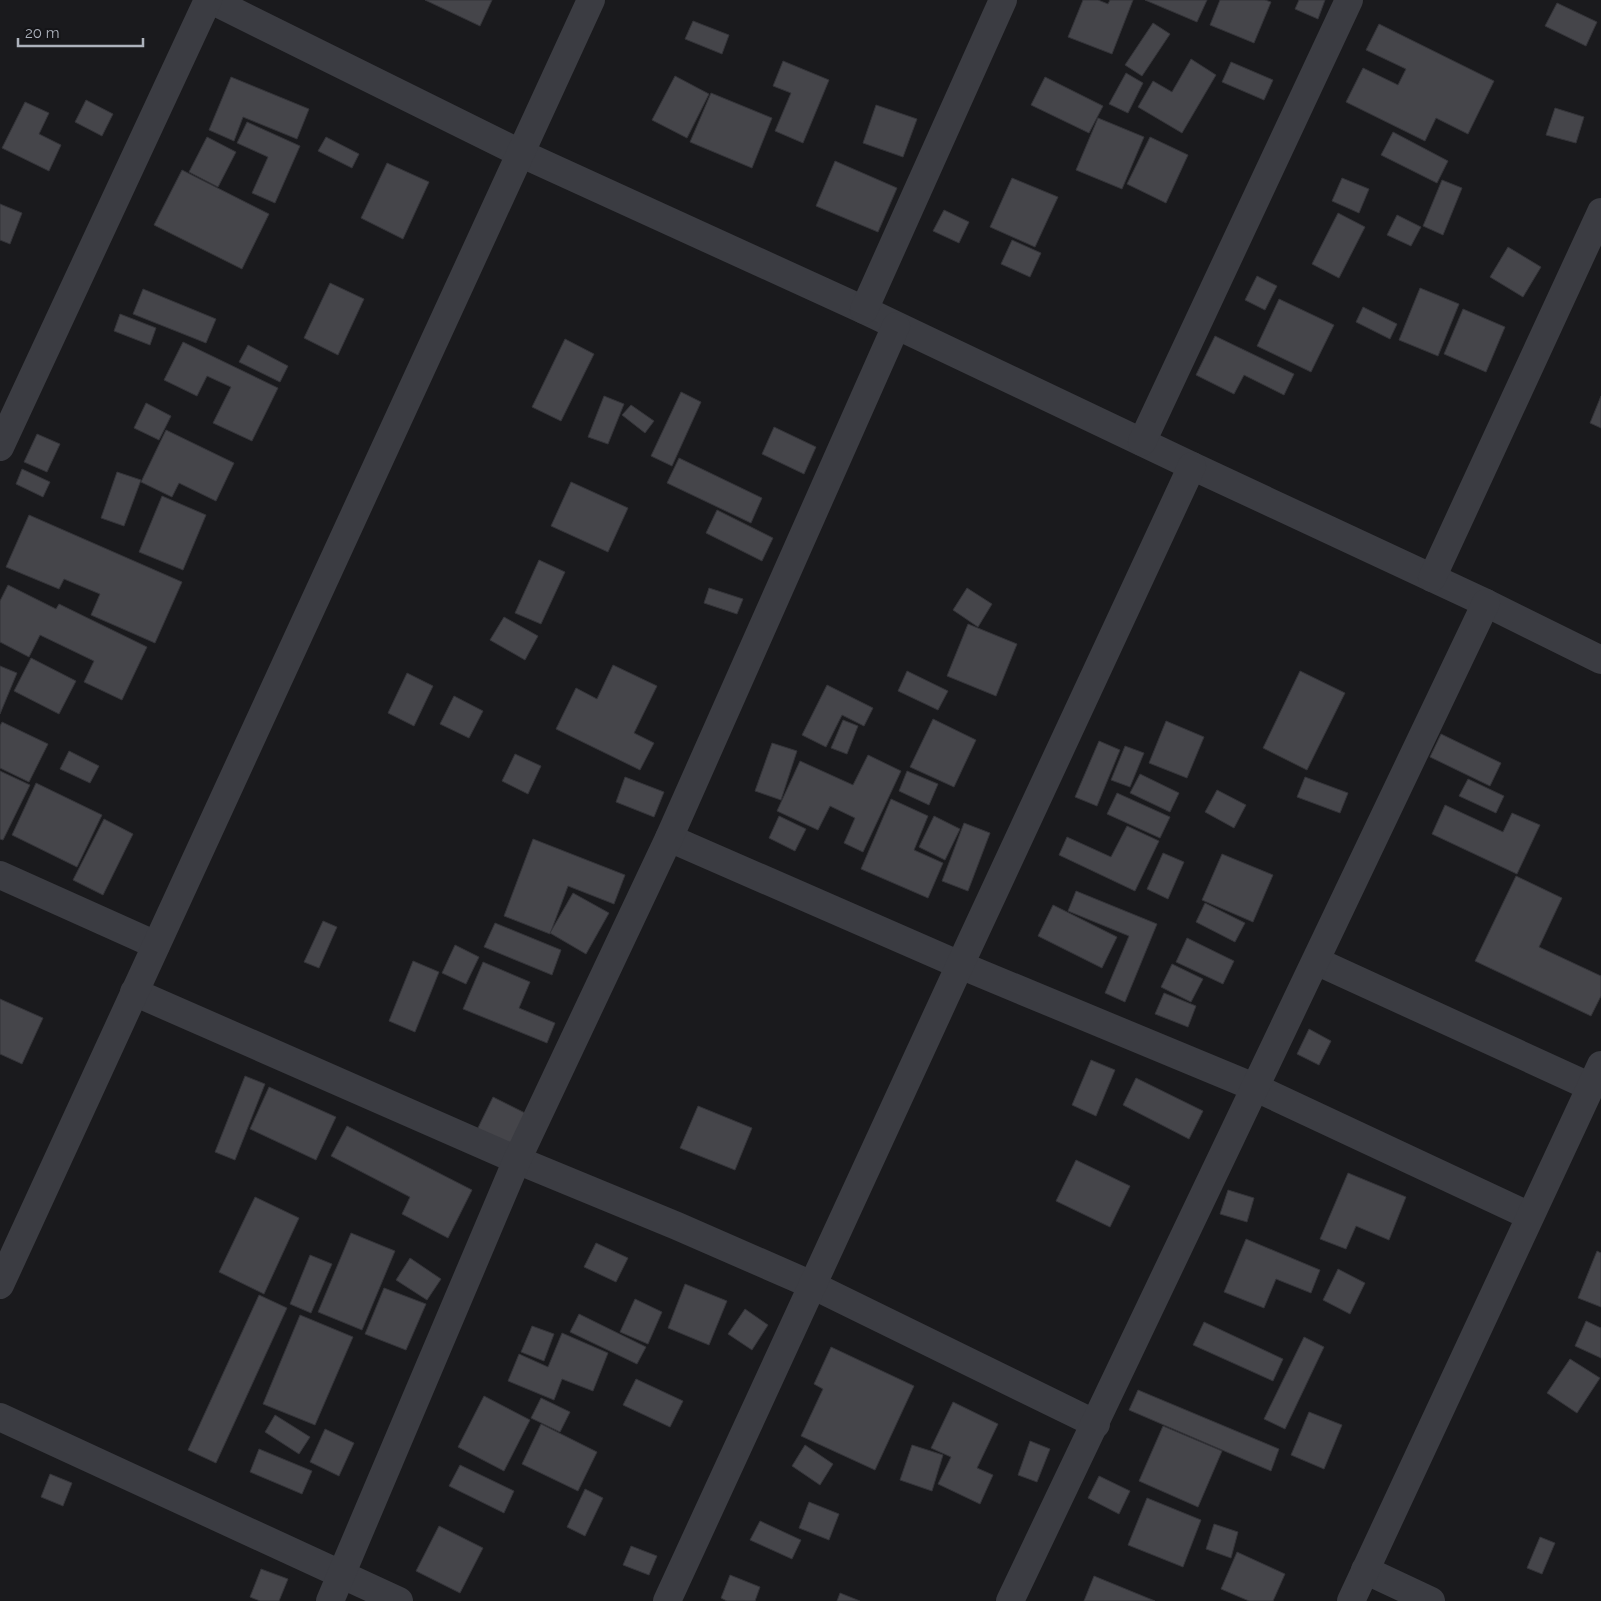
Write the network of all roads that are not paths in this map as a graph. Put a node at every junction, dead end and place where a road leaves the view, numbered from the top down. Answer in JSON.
{"nodes":[{"id":1,"x":209,"y":0,"type":"edge"},
{"id":2,"x":591,"y":0,"type":"edge"},
{"id":3,"x":1004,"y":0,"type":"edge"},
{"id":4,"x":1349,"y":0,"type":"edge"},
{"id":5,"x":520,"y":153,"type":"junction"},
{"id":6,"x":1601,"y":212,"type":"edge"},
{"id":7,"x":864,"y":310,"type":"junction"},
{"id":8,"x":896,"y":326,"type":"junction"},
{"id":9,"x":1142,"y":442,"type":"junction"},
{"id":10,"x":0,"y":447,"type":"edge"},
{"id":11,"x":1192,"y":466,"type":"junction"},
{"id":12,"x":1432,"y":578,"type":"junction"},
{"id":13,"x":1486,"y":602,"type":"junction"},
{"id":14,"x":1601,"y":660,"type":"edge"},
{"id":15,"x":669,"y":838,"type":"junction"},
{"id":16,"x":0,"y":876,"type":"edge"},
{"id":17,"x":156,"y":945,"type":"junction"},
{"id":18,"x":1316,"y":961,"type":"junction"},
{"id":19,"x":960,"y":965,"type":"junction"},
{"id":20,"x":134,"y":992,"type":"junction"},
{"id":21,"x":1596,"y":1076,"type":"edge"},
{"id":22,"x":1254,"y":1087,"type":"junction"},
{"id":23,"x":517,"y":1160,"type":"junction"},
{"id":24,"x":1530,"y":1216,"type":"junction"},
{"id":25,"x":0,"y":1284,"type":"edge"},
{"id":26,"x":812,"y":1284,"type":"junction"},
{"id":27,"x":0,"y":1417,"type":"edge"},
{"id":28,"x":1096,"y":1424,"type":"junction"},
{"id":29,"x":1365,"y":1570,"type":"junction"},
{"id":30,"x":342,"y":1575,"type":"junction"},
{"id":31,"x":330,"y":1601,"type":"edge"},
{"id":32,"x":398,"y":1601,"type":"edge"},
{"id":33,"x":667,"y":1601,"type":"edge"},
{"id":34,"x":1010,"y":1601,"type":"edge"},
{"id":35,"x":1351,"y":1601,"type":"edge"},
{"id":36,"x":1431,"y":1601,"type":"edge"}],
"edges":[{"from":1,"to":5,"type":"street"},
{"from":1,"to":10,"type":"street"},
{"from":2,"to":5,"type":"street"},
{"from":3,"to":7,"type":"street"},
{"from":4,"to":9,"type":"street"},
{"from":5,"to":7,"type":"street"},
{"from":5,"to":17,"type":"street"},
{"from":6,"to":12,"type":"street"},
{"from":7,"to":8,"type":"street"},
{"from":8,"to":9,"type":"street"},
{"from":8,"to":15,"type":"street"},
{"from":9,"to":11,"type":"street"},
{"from":11,"to":12,"type":"street"},
{"from":11,"to":19,"type":"street"},
{"from":12,"to":13,"type":"street"},
{"from":13,"to":14,"type":"street"},
{"from":13,"to":18,"type":"street"},
{"from":15,"to":19,"type":"street"},
{"from":15,"to":23,"type":"street"},
{"from":16,"to":17,"type":"street"},
{"from":17,"to":20,"type":"street"},
{"from":18,"to":21,"type":"street"},
{"from":18,"to":22,"type":"street"},
{"from":19,"to":22,"type":"street"},
{"from":19,"to":26,"type":"street"},
{"from":20,"to":23,"type":"street"},
{"from":20,"to":25,"type":"street"},
{"from":21,"to":24,"type":"street"},
{"from":22,"to":24,"type":"street"},
{"from":22,"to":28,"type":"street"},
{"from":23,"to":26,"type":"street"},
{"from":23,"to":30,"type":"street"},
{"from":24,"to":29,"type":"street"},
{"from":26,"to":28,"type":"street"},
{"from":26,"to":33,"type":"street"},
{"from":27,"to":30,"type":"street"},
{"from":28,"to":34,"type":"street"},
{"from":29,"to":35,"type":"street"},
{"from":29,"to":36,"type":"street"},
{"from":30,"to":31,"type":"street"},
{"from":30,"to":32,"type":"street"}]}
